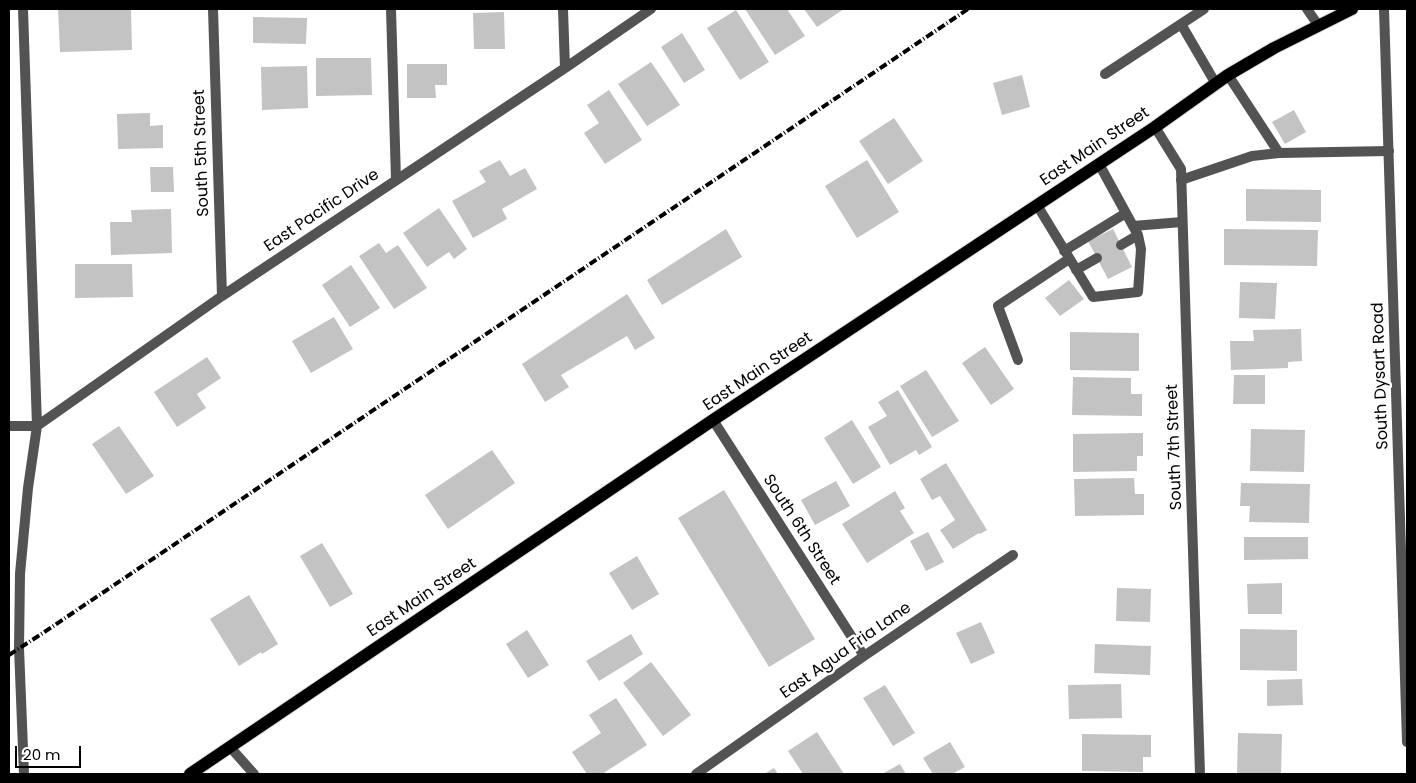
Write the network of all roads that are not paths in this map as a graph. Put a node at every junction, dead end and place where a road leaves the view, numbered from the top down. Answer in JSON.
{"nodes":[{"id":1,"x":23,"y":9,"type":"edge"},
{"id":2,"x":213,"y":9,"type":"edge"},
{"id":3,"x":391,"y":9,"type":"edge"},
{"id":4,"x":563,"y":9,"type":"edge"},
{"id":5,"x":651,"y":9,"type":"edge"},
{"id":6,"x":1204,"y":9,"type":"edge"},
{"id":7,"x":1307,"y":9,"type":"edge"},
{"id":8,"x":1352,"y":9,"type":"edge"},
{"id":9,"x":1384,"y":9,"type":"edge"},
{"id":10,"x":1180,"y":24,"type":"junction"},
{"id":11,"x":1318,"y":25,"type":"junction"},
{"id":12,"x":565,"y":68,"type":"junction"},
{"id":13,"x":1105,"y":74,"type":"dead end"},
{"id":14,"x":1228,"y":76,"type":"junction"},
{"id":15,"x":1216,"y":84,"type":"junction"},
{"id":16,"x":1155,"y":127,"type":"junction"},
{"id":17,"x":1389,"y":151,"type":"junction"},
{"id":18,"x":1279,"y":153,"type":"junction"},
{"id":19,"x":1100,"y":164,"type":"junction"},
{"id":20,"x":396,"y":180,"type":"junction"},
{"id":21,"x":1181,"y":180,"type":"junction"},
{"id":22,"x":1037,"y":205,"type":"junction"},
{"id":23,"x":1126,"y":213,"type":"junction"},
{"id":24,"x":1182,"y":222,"type":"junction"},
{"id":25,"x":1135,"y":231,"type":"junction"},
{"id":26,"x":1121,"y":245,"type":"dead end"},
{"id":27,"x":1067,"y":255,"type":"junction"},
{"id":28,"x":1097,"y":258,"type":"dead end"},
{"id":29,"x":1076,"y":270,"type":"junction"},
{"id":30,"x":222,"y":296,"type":"junction"},
{"id":31,"x":1018,"y":360,"type":"dead end"},
{"id":32,"x":714,"y":420,"type":"junction"},
{"id":33,"x":9,"y":426,"type":"edge"},
{"id":34,"x":37,"y":426,"type":"junction"},
{"id":35,"x":1014,"y":555,"type":"dead end"},
{"id":36,"x":864,"y":656,"type":"junction"},
{"id":37,"x":1407,"y":706,"type":"edge"},
{"id":38,"x":1407,"y":742,"type":"edge"},
{"id":39,"x":230,"y":747,"type":"junction"},
{"id":40,"x":24,"y":774,"type":"edge"},
{"id":41,"x":190,"y":774,"type":"edge"},
{"id":42,"x":254,"y":774,"type":"edge"},
{"id":43,"x":696,"y":774,"type":"edge"},
{"id":44,"x":1200,"y":774,"type":"edge"}],
"edges":[{"from":1,"to":34,"type":"street"},
{"from":2,"to":30,"type":"street","name":"South 5th Street"},
{"from":3,"to":20,"type":"street"},
{"from":4,"to":12,"type":"street"},
{"from":5,"to":12,"type":"street","name":"East Pacific Drive"},
{"from":6,"to":10,"type":"street"},
{"from":7,"to":11,"type":"street"},
{"from":8,"to":11,"type":"main road","name":"East Main Street"},
{"from":9,"to":17,"type":"street","name":"South Dysart Road"},
{"from":10,"to":13,"type":"street"},
{"from":10,"to":15,"type":"street"},
{"from":11,"to":14,"type":"main road","name":"East Main Street"},
{"from":12,"to":20,"type":"street","name":"East Pacific Drive"},
{"from":14,"to":15,"type":"main road","name":"East Main Street"},
{"from":14,"to":18,"type":"street"},
{"from":15,"to":16,"type":"main road","name":"East Main Street"},
{"from":16,"to":19,"type":"main road","name":"East Main Street"},
{"from":16,"to":21,"type":"street","name":"South 7th Street"},
{"from":17,"to":18,"type":"street"},
{"from":17,"to":37,"type":"street","name":"South Dysart Road"},
{"from":18,"to":21,"type":"street"},
{"from":19,"to":22,"type":"main road","name":"East Main Street"},
{"from":19,"to":23,"type":"street"},
{"from":20,"to":30,"type":"street","name":"East Pacific Drive"},
{"from":21,"to":24,"type":"street","name":"South 7th Street"},
{"from":22,"to":27,"type":"street"},
{"from":22,"to":32,"type":"main road","name":"East Main Street"},
{"from":23,"to":25,"type":"street"},
{"from":23,"to":27,"type":"street"},
{"from":24,"to":25,"type":"street"},
{"from":24,"to":44,"type":"street","name":"South 7th Street"},
{"from":25,"to":26,"type":"street"},
{"from":25,"to":29,"type":"street"},
{"from":27,"to":29,"type":"street"},
{"from":27,"to":31,"type":"street"},
{"from":28,"to":29,"type":"street"},
{"from":30,"to":34,"type":"street","name":"East Pacific Drive"},
{"from":32,"to":36,"type":"street","name":"South 6th Street"},
{"from":32,"to":39,"type":"main road","name":"East Main Street"},
{"from":33,"to":34,"type":"street"},
{"from":34,"to":40,"type":"street"},
{"from":35,"to":36,"type":"street","name":"East Agua Fria Lane"},
{"from":36,"to":43,"type":"street","name":"East Agua Fria Lane"},
{"from":37,"to":38,"type":"street","name":"South Dysart Road"},
{"from":39,"to":41,"type":"main road","name":"East Main Street"},
{"from":39,"to":42,"type":"street"}]}
